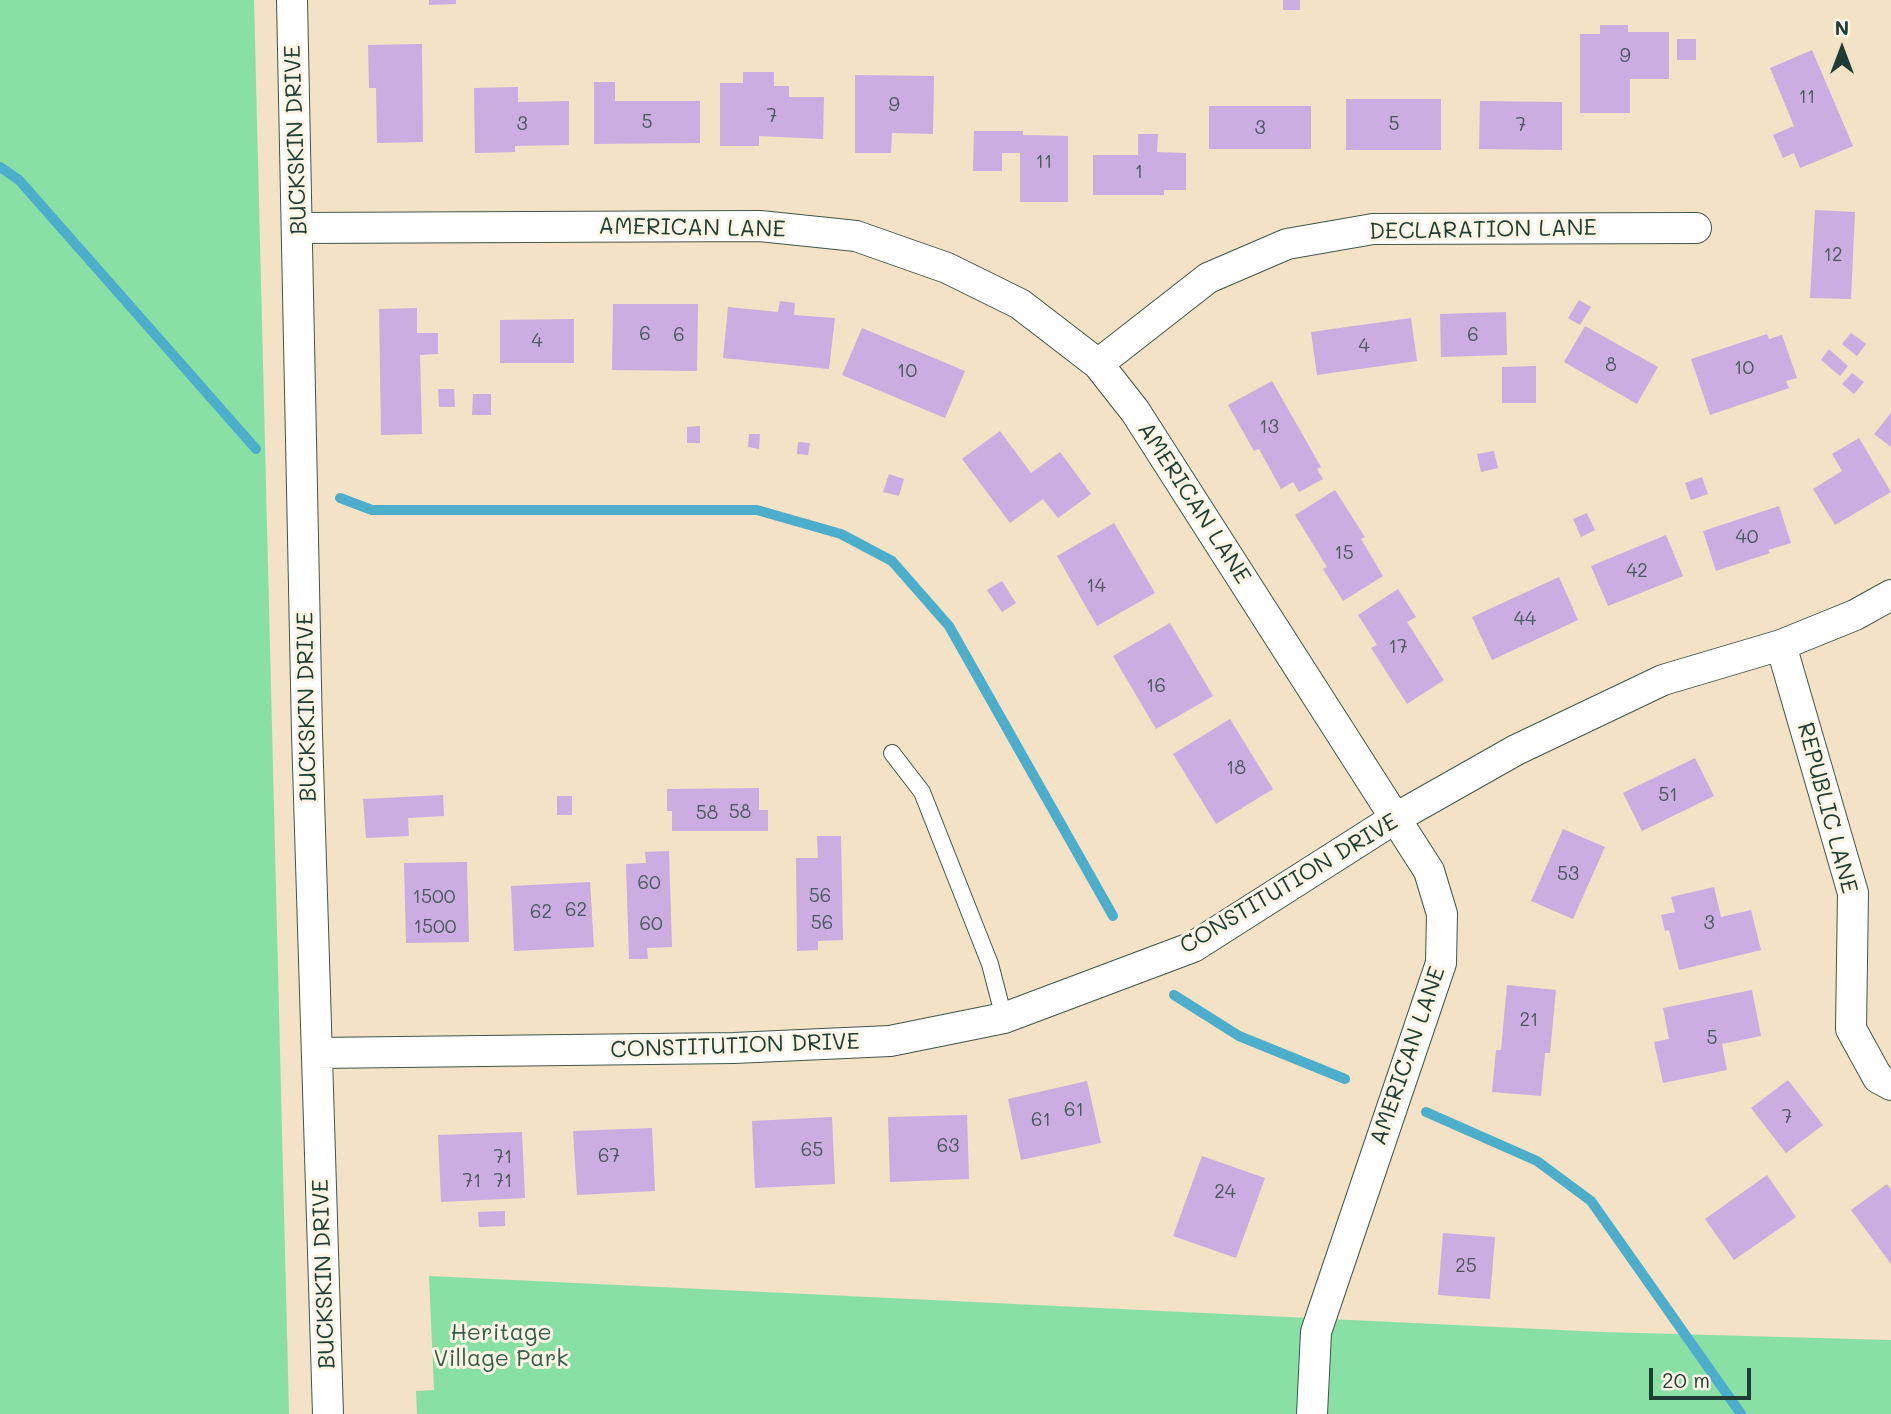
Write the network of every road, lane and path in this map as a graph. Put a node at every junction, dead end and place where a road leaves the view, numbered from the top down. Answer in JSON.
{"nodes":[{"id":1,"x":292,"y":0,"type":"edge"},
{"id":2,"x":299,"y":228,"type":"junction"},
{"id":3,"x":1696,"y":228,"type":"dead end"},
{"id":4,"x":1098,"y":364,"type":"junction"},
{"id":5,"x":1891,"y":595,"type":"edge"},
{"id":6,"x":1781,"y":645,"type":"junction"},
{"id":7,"x":892,"y":753,"type":"dead end"},
{"id":8,"x":1394,"y":819,"type":"junction"},
{"id":9,"x":1004,"y":1018,"type":"junction"},
{"id":10,"x":317,"y":1053,"type":"junction"},
{"id":11,"x":1891,"y":1085,"type":"edge"},
{"id":12,"x":328,"y":1414,"type":"edge"},
{"id":13,"x":1312,"y":1414,"type":"edge"}],
"edges":[{"from":1,"to":2,"type":"street","name":"BUCKSKIN DRIVE"},
{"from":2,"to":4,"type":"street","name":"AMERICAN LANE"},
{"from":2,"to":10,"type":"street","name":"BUCKSKIN DRIVE"},
{"from":3,"to":4,"type":"street","name":"DECLARATION LANE"},
{"from":4,"to":8,"type":"street","name":"AMERICAN LANE"},
{"from":5,"to":6,"type":"street","name":"CONSTITUTION DRIVE"},
{"from":6,"to":8,"type":"street","name":"CONSTITUTION DRIVE"},
{"from":6,"to":11,"type":"street","name":"REPUBLIC LANE"},
{"from":7,"to":9,"type":"lane"},
{"from":8,"to":9,"type":"street","name":"CONSTITUTION DRIVE"},
{"from":8,"to":13,"type":"street","name":"AMERICAN LANE"},
{"from":9,"to":10,"type":"street","name":"CONSTITUTION DRIVE"},
{"from":10,"to":12,"type":"street","name":"BUCKSKIN DRIVE"}]}
